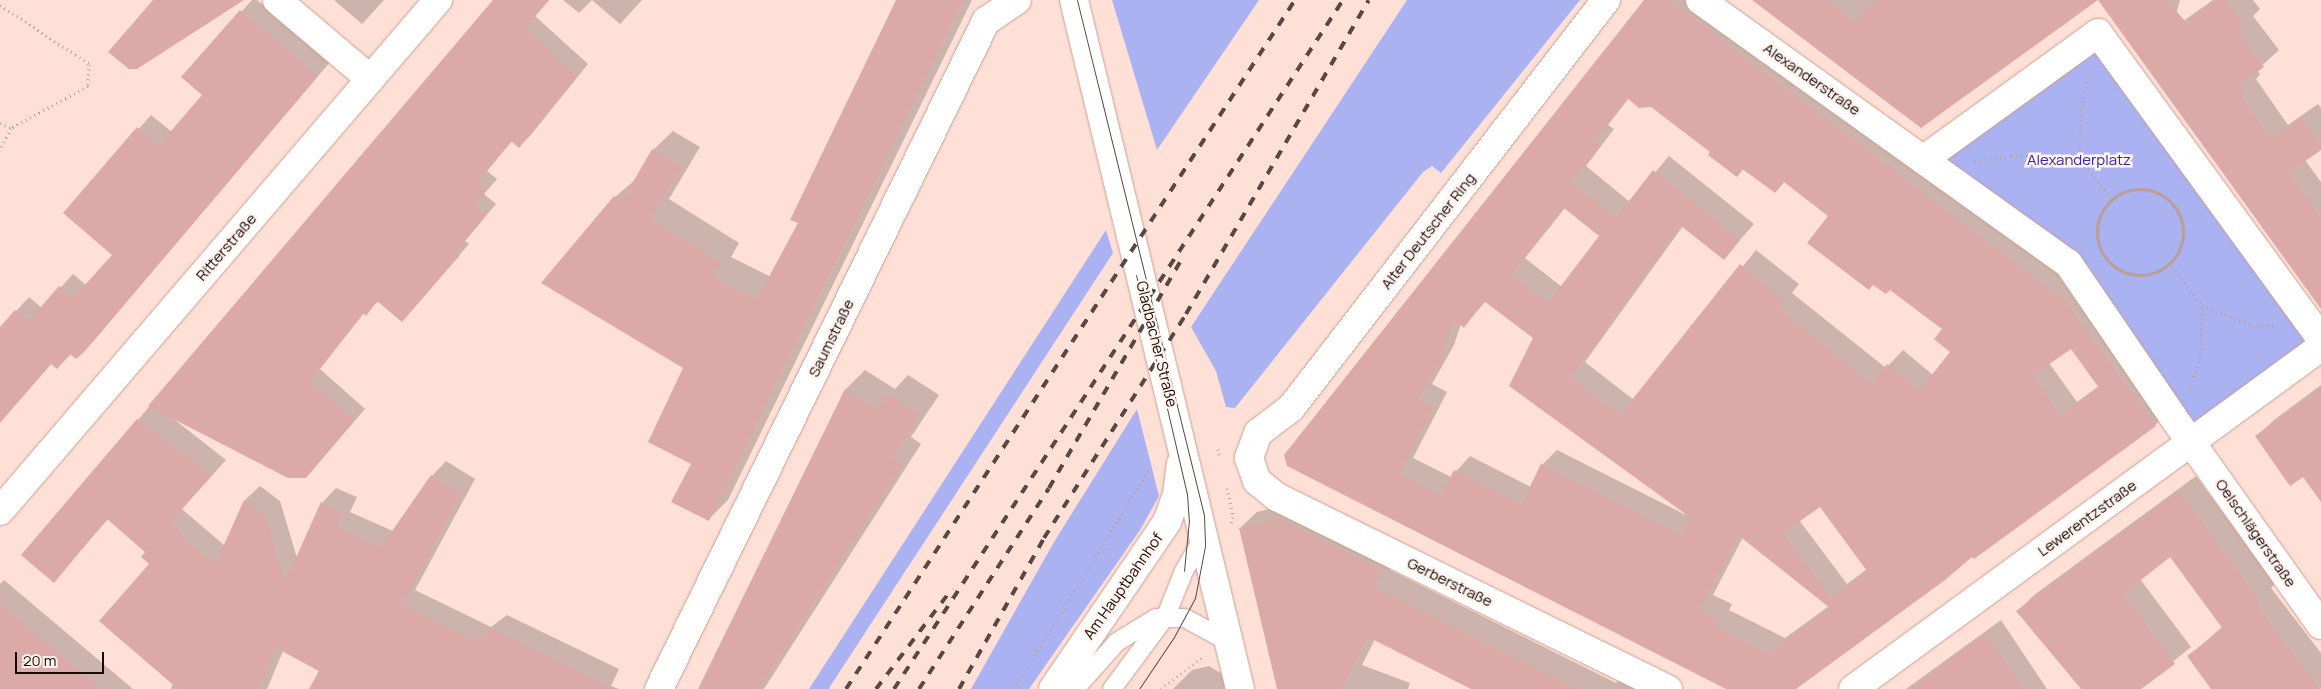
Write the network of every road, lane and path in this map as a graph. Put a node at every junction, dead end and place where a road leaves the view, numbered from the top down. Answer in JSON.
{"nodes":[{"id":1,"x":277,"y":0,"type":"edge"},
{"id":2,"x":438,"y":0,"type":"edge"},
{"id":3,"x":1017,"y":0,"type":"edge"},
{"id":4,"x":1074,"y":0,"type":"edge"},
{"id":5,"x":1606,"y":0,"type":"edge"},
{"id":6,"x":1700,"y":0,"type":"edge"},
{"id":7,"x":0,"y":5,"type":"edge"},
{"id":8,"x":2111,"y":50,"type":"junction"},
{"id":9,"x":370,"y":79,"type":"junction"},
{"id":10,"x":0,"y":123,"type":"edge"},
{"id":11,"x":11,"y":128,"type":"junction"},
{"id":12,"x":0,"y":150,"type":"edge"},
{"id":13,"x":2079,"y":158,"type":"junction"},
{"id":14,"x":1934,"y":166,"type":"junction"},
{"id":15,"x":2111,"y":199,"type":"junction"},
{"id":16,"x":2169,"y":263,"type":"junction"},
{"id":17,"x":2202,"y":306,"type":"junction"},
{"id":18,"x":2318,"y":338,"type":"edge"},
{"id":19,"x":2173,"y":417,"type":"junction"},
{"id":20,"x":2192,"y":441,"type":"junction"},
{"id":21,"x":1182,"y":447,"type":"junction"},
{"id":22,"x":1249,"y":458,"type":"junction"},
{"id":23,"x":4,"y":504,"type":"edge"},
{"id":24,"x":1203,"y":538,"type":"junction"},
{"id":25,"x":1166,"y":616,"type":"junction"},
{"id":26,"x":2321,"y":625,"type":"edge"},
{"id":27,"x":1227,"y":641,"type":"junction"},
{"id":28,"x":660,"y":689,"type":"edge"},
{"id":29,"x":1014,"y":689,"type":"edge"},
{"id":30,"x":1053,"y":689,"type":"edge"},
{"id":31,"x":1074,"y":689,"type":"edge"},
{"id":32,"x":1112,"y":689,"type":"edge"},
{"id":33,"x":1161,"y":689,"type":"edge"},
{"id":34,"x":1240,"y":689,"type":"edge"},
{"id":35,"x":1668,"y":689,"type":"edge"},
{"id":36,"x":1853,"y":689,"type":"edge"}],
"edges":[{"from":1,"to":9,"type":"street"},
{"from":2,"to":9,"type":"street","name":"Ritterstraße"},
{"from":3,"to":28,"type":"street","name":"Saumstraße"},
{"from":4,"to":21,"type":"street","name":"Gladbacher Straße"},
{"from":5,"to":22,"type":"street","name":"Alter Deutscher Ring"},
{"from":6,"to":14,"type":"street","name":"Alexanderstraße"},
{"from":7,"to":11,"type":"path"},
{"from":8,"to":13,"type":"path"},
{"from":8,"to":14,"type":"street"},
{"from":8,"to":18,"type":"street"},
{"from":9,"to":23,"type":"street","name":"Ritterstraße"},
{"from":10,"to":11,"type":"path"},
{"from":11,"to":12,"type":"path"},
{"from":13,"to":14,"type":"path"},
{"from":13,"to":15,"type":"path"},
{"from":14,"to":19,"type":"street"},
{"from":15,"to":16,"type":"path"},
{"from":15,"to":16,"type":"path"},
{"from":16,"to":17,"type":"path"},
{"from":17,"to":18,"type":"path"},
{"from":17,"to":19,"type":"path"},
{"from":18,"to":20,"type":"street","name":"Lewerentzstraße"},
{"from":19,"to":20,"type":"street"},
{"from":20,"to":26,"type":"street","name":"Oelschlägerstraße"},
{"from":20,"to":36,"type":"street","name":"Lewerentzstraße"},
{"from":21,"to":22,"type":"path"},
{"from":21,"to":24,"type":"street","name":"Gladbacher Straße"},
{"from":21,"to":29,"type":"path"},
{"from":21,"to":30,"type":"street","name":"Am Hauptbahnhof"},
{"from":22,"to":35,"type":"street","name":"Gerberstraße"},
{"from":24,"to":25,"type":"lane"},
{"from":24,"to":27,"type":"street","name":"Gladbacher Straße"},
{"from":25,"to":27,"type":"lane"},
{"from":25,"to":31,"type":"lane","name":"Am Hauptbahnhof"},
{"from":25,"to":32,"type":"lane"},
{"from":27,"to":33,"type":"path"},
{"from":27,"to":34,"type":"street","name":"Gladbacher Straße"}]}
